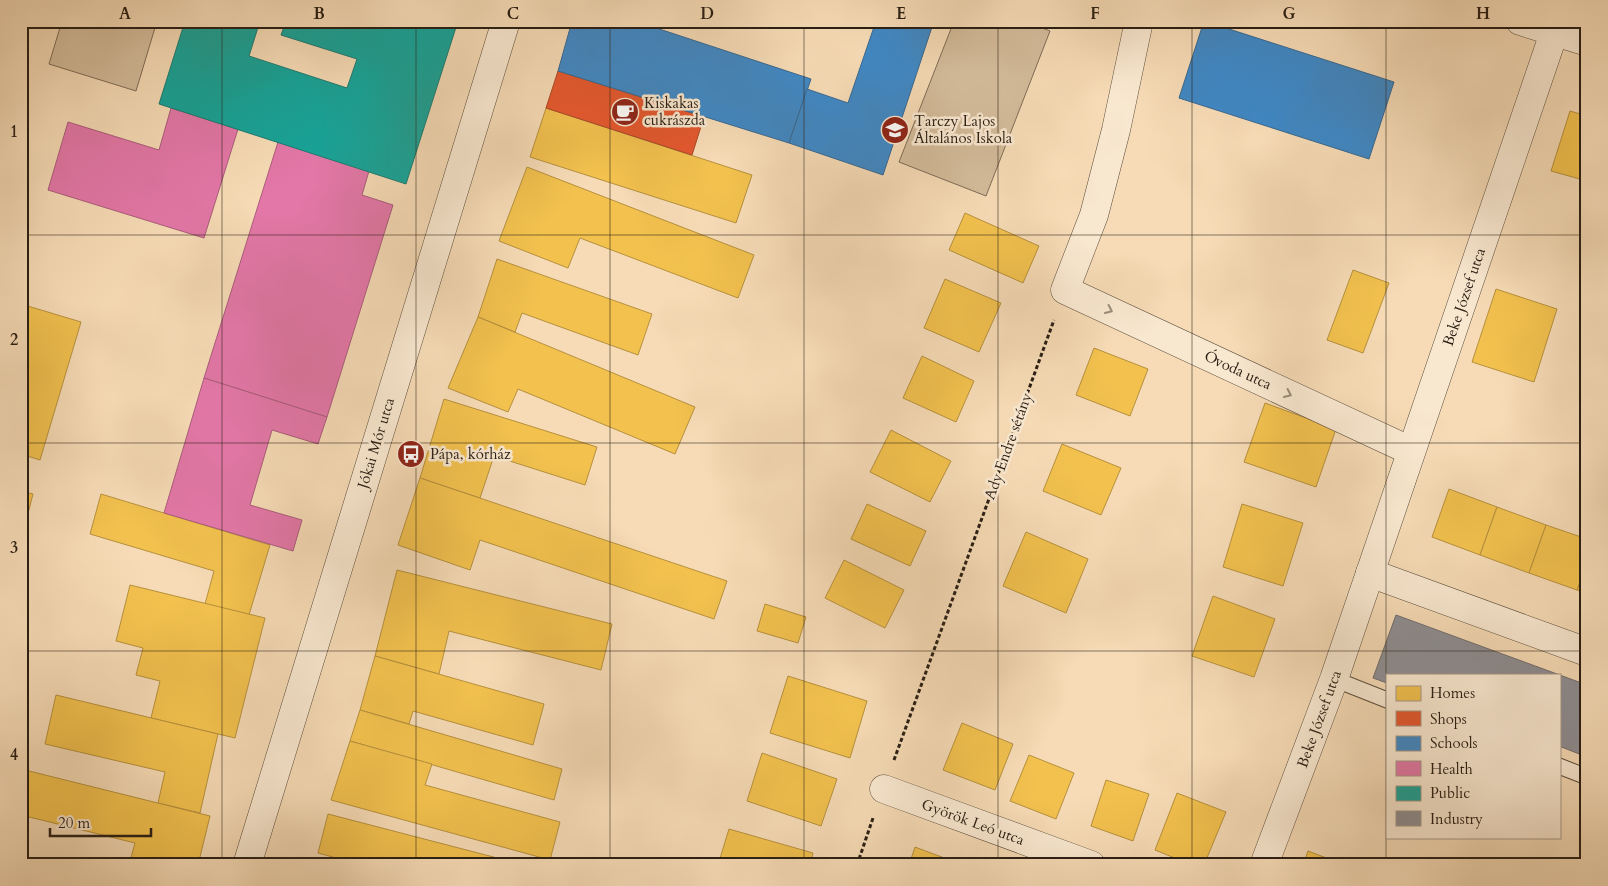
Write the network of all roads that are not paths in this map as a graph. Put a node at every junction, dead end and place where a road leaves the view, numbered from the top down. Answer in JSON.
{"nodes":[{"id":1,"x":506,"y":21,"type":"edge"},
{"id":2,"x":1138,"y":21,"type":"edge"},
{"id":3,"x":1520,"y":21,"type":"edge"},
{"id":4,"x":1556,"y":27,"type":"edge"},
{"id":5,"x":1587,"y":42,"type":"edge"},
{"id":6,"x":1411,"y":451,"type":"junction"},
{"id":7,"x":1370,"y":573,"type":"junction"},
{"id":8,"x":1587,"y":652,"type":"edge"},
{"id":9,"x":1334,"y":680,"type":"junction"},
{"id":10,"x":1386,"y":700,"type":"edge"},
{"id":11,"x":1560,"y":766,"type":"edge"},
{"id":12,"x":1587,"y":777,"type":"edge"},
{"id":13,"x":884,"y":789,"type":"road end"},
{"id":14,"x":247,"y":865,"type":"edge"},
{"id":15,"x":1091,"y":865,"type":"edge"},
{"id":16,"x":1264,"y":865,"type":"edge"}],
"edges":[{"from":1,"to":14,"type":"street","name":"Jókai Mór utca"},
{"from":2,"to":6,"type":"street","name":"Óvoda utca","one_way":true},
{"from":3,"to":4,"type":"street"},
{"from":4,"to":5,"type":"street"},
{"from":4,"to":6,"type":"street","name":"Beke József utca"},
{"from":6,"to":7,"type":"street","name":"Beke József utca"},
{"from":7,"to":8,"type":"street"},
{"from":7,"to":9,"type":"street","name":"Beke József utca"},
{"from":9,"to":10,"type":"lane"},
{"from":9,"to":16,"type":"street","name":"Beke József utca"},
{"from":11,"to":12,"type":"lane"},
{"from":13,"to":15,"type":"street","name":"Györök Leó utca"}]}
